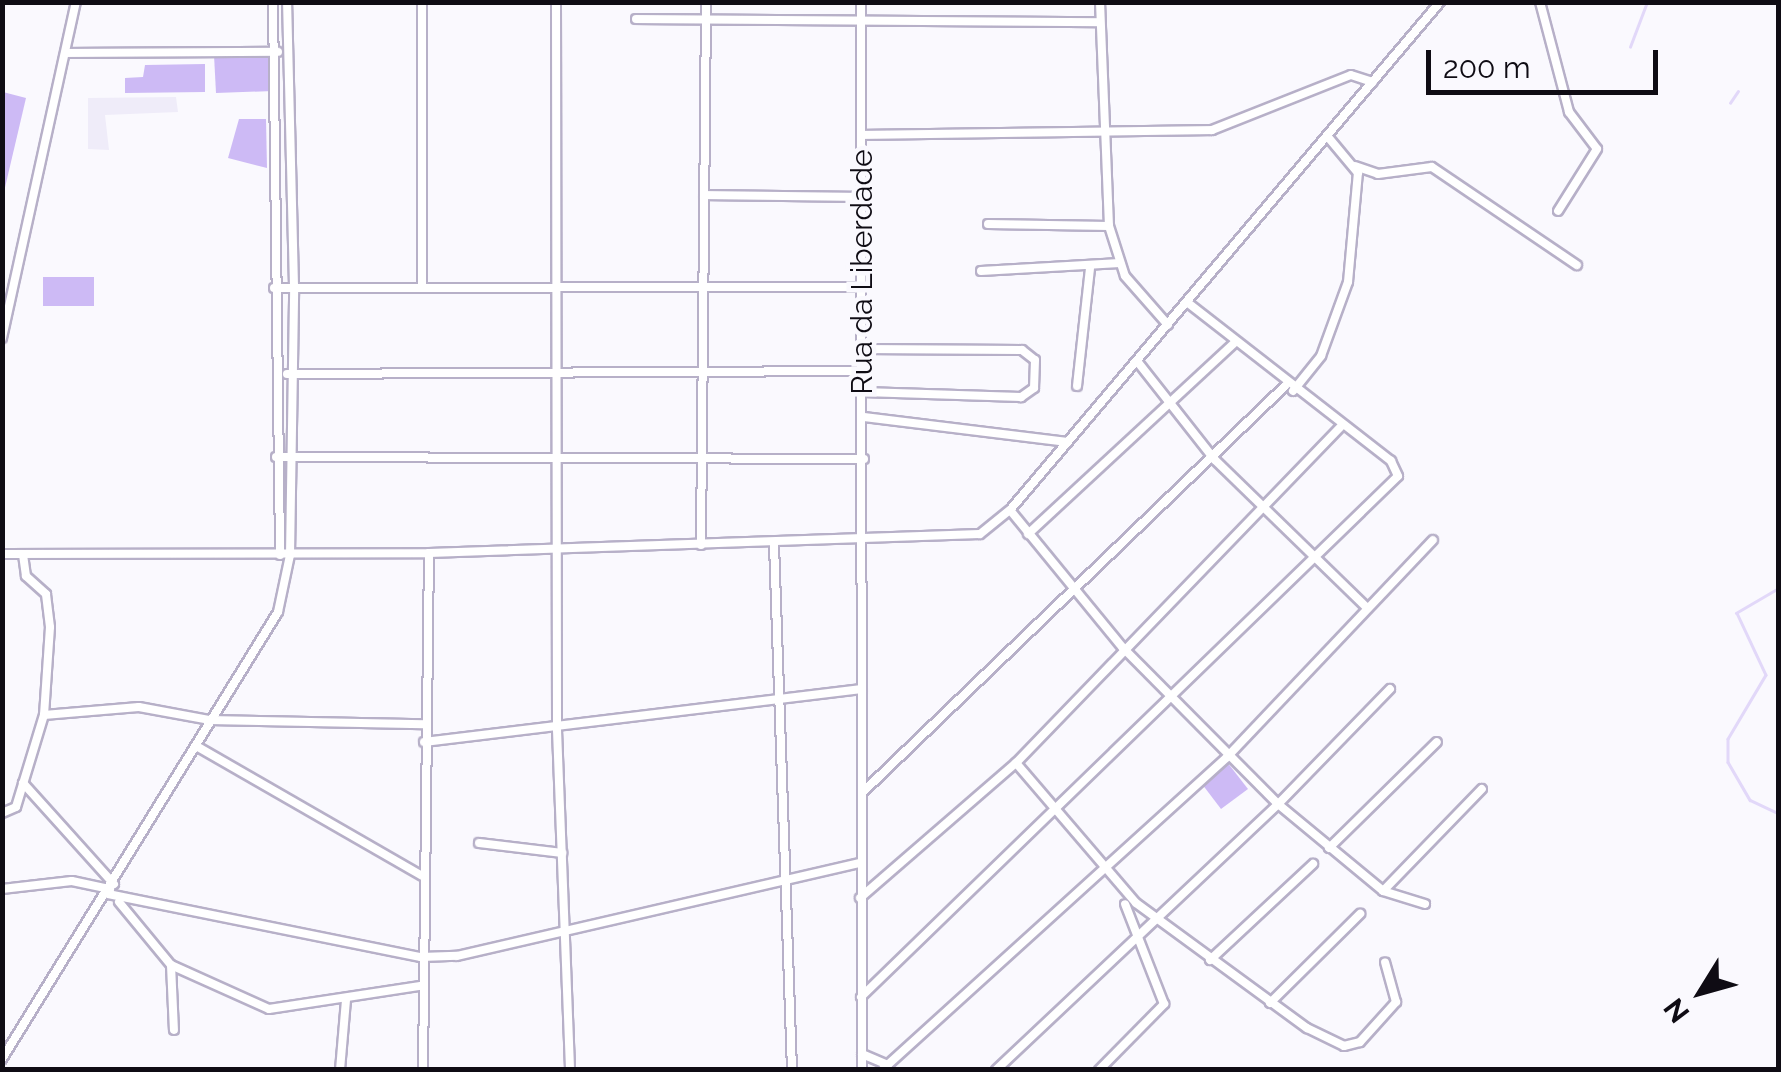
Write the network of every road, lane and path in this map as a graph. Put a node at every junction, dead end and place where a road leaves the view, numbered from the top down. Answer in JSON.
{"nodes":[{"id":1,"x":76,"y":2,"type":"edge"},
{"id":2,"x":273,"y":2,"type":"edge"},
{"id":3,"x":286,"y":2,"type":"edge"},
{"id":4,"x":422,"y":2,"type":"edge"},
{"id":5,"x":556,"y":2,"type":"edge"},
{"id":6,"x":706,"y":2,"type":"edge"},
{"id":7,"x":861,"y":2,"type":"edge"},
{"id":8,"x":1100,"y":2,"type":"edge"},
{"id":9,"x":1440,"y":2,"type":"edge"},
{"id":10,"x":1540,"y":2,"type":"edge"},
{"id":11,"x":636,"y":20,"type":"dead end"},
{"id":12,"x":706,"y":20,"type":"junction"},
{"id":13,"x":861,"y":21,"type":"junction"},
{"id":14,"x":1100,"y":22,"type":"junction"},
{"id":15,"x":274,"y":52,"type":"junction"},
{"id":16,"x":287,"y":52,"type":"junction"},
{"id":17,"x":66,"y":53,"type":"junction"},
{"id":18,"x":1374,"y":82,"type":"junction"},
{"id":19,"x":1100,"y":134,"type":"junction"},
{"id":20,"x":862,"y":135,"type":"junction"},
{"id":21,"x":1328,"y":137,"type":"junction"},
{"id":22,"x":1356,"y":166,"type":"junction"},
{"id":23,"x":704,"y":196,"type":"junction"},
{"id":24,"x":862,"y":197,"type":"junction"},
{"id":25,"x":1558,"y":211,"type":"dead end"},
{"id":26,"x":988,"y":224,"type":"dead end"},
{"id":27,"x":1109,"y":226,"type":"junction"},
{"id":28,"x":1120,"y":264,"type":"junction"},
{"id":29,"x":1577,"y":265,"type":"dead end"},
{"id":30,"x":1090,"y":268,"type":"junction"},
{"id":31,"x":981,"y":272,"type":"dead end"},
{"id":32,"x":294,"y":286,"type":"junction"},
{"id":33,"x":274,"y":288,"type":"junction"},
{"id":34,"x":422,"y":288,"type":"junction"},
{"id":35,"x":862,"y":288,"type":"junction"},
{"id":36,"x":560,"y":289,"type":"junction"},
{"id":37,"x":702,"y":289,"type":"junction"},
{"id":38,"x":1187,"y":302,"type":"junction"},
{"id":39,"x":1168,"y":325,"type":"junction"},
{"id":40,"x":2,"y":338,"type":"edge"},
{"id":41,"x":1234,"y":343,"type":"junction"},
{"id":42,"x":863,"y":349,"type":"junction"},
{"id":43,"x":1137,"y":361,"type":"junction"},
{"id":44,"x":863,"y":371,"type":"junction"},
{"id":45,"x":562,"y":372,"type":"junction"},
{"id":46,"x":702,"y":372,"type":"junction"},
{"id":47,"x":287,"y":374,"type":"junction"},
{"id":48,"x":1077,"y":386,"type":"dead end"},
{"id":49,"x":1289,"y":388,"type":"junction"},
{"id":50,"x":863,"y":392,"type":"junction"},
{"id":51,"x":1172,"y":409,"type":"junction"},
{"id":52,"x":864,"y":417,"type":"junction"},
{"id":53,"x":1341,"y":427,"type":"junction"},
{"id":54,"x":1068,"y":442,"type":"junction"},
{"id":55,"x":288,"y":456,"type":"junction"},
{"id":56,"x":276,"y":457,"type":"junction"},
{"id":57,"x":703,"y":458,"type":"junction"},
{"id":58,"x":562,"y":459,"type":"junction"},
{"id":59,"x":864,"y":460,"type":"junction"},
{"id":60,"x":1215,"y":460,"type":"junction"},
{"id":61,"x":1010,"y":510,"type":"junction"},
{"id":62,"x":1266,"y":511,"type":"junction"},
{"id":63,"x":1028,"y":534,"type":"junction"},
{"id":64,"x":1433,"y":540,"type":"dead end"},
{"id":65,"x":865,"y":542,"type":"junction"},
{"id":66,"x":774,"y":544,"type":"junction"},
{"id":67,"x":701,"y":545,"type":"junction"},
{"id":68,"x":562,"y":549,"type":"junction"},
{"id":69,"x":278,"y":553,"type":"junction"},
{"id":70,"x":429,"y":553,"type":"junction"},
{"id":71,"x":2,"y":554,"type":"edge"},
{"id":72,"x":24,"y":554,"type":"junction"},
{"id":73,"x":288,"y":558,"type":"junction"},
{"id":74,"x":1310,"y":558,"type":"junction"},
{"id":75,"x":1075,"y":594,"type":"junction"},
{"id":76,"x":1366,"y":607,"type":"junction"},
{"id":77,"x":1123,"y":648,"type":"junction"},
{"id":78,"x":862,"y":688,"type":"junction"},
{"id":79,"x":1390,"y":689,"type":"dead end"},
{"id":80,"x":1171,"y":697,"type":"junction"},
{"id":81,"x":775,"y":699,"type":"junction"},
{"id":82,"x":44,"y":715,"type":"junction"},
{"id":83,"x":209,"y":720,"type":"junction"},
{"id":84,"x":424,"y":724,"type":"junction"},
{"id":85,"x":558,"y":730,"type":"junction"},
{"id":86,"x":424,"y":742,"type":"junction"},
{"id":87,"x":1437,"y":742,"type":"dead end"},
{"id":88,"x":198,"y":747,"type":"junction"},
{"id":89,"x":1227,"y":756,"type":"junction"},
{"id":90,"x":1016,"y":764,"type":"junction"},
{"id":91,"x":23,"y":783,"type":"junction"},
{"id":92,"x":1482,"y":789,"type":"dead end"},
{"id":93,"x":863,"y":792,"type":"junction"},
{"id":94,"x":1278,"y":804,"type":"junction"},
{"id":95,"x":1055,"y":810,"type":"junction"},
{"id":96,"x":2,"y":814,"type":"edge"},
{"id":97,"x":479,"y":842,"type":"dead end"},
{"id":98,"x":1329,"y":848,"type":"junction"},
{"id":99,"x":562,"y":853,"type":"junction"},
{"id":100,"x":860,"y":863,"type":"junction"},
{"id":101,"x":1313,"y":864,"type":"dead end"},
{"id":102,"x":1103,"y":867,"type":"junction"},
{"id":103,"x":99,"y":872,"type":"junction"},
{"id":104,"x":422,"y":876,"type":"junction"},
{"id":105,"x":92,"y":883,"type":"junction"},
{"id":106,"x":782,"y":883,"type":"junction"},
{"id":107,"x":2,"y":889,"type":"edge"},
{"id":108,"x":111,"y":889,"type":"junction"},
{"id":109,"x":1383,"y":891,"type":"junction"},
{"id":110,"x":860,"y":898,"type":"junction"},
{"id":111,"x":119,"y":902,"type":"junction"},
{"id":112,"x":1126,"y":904,"type":"dead end"},
{"id":113,"x":1425,"y":904,"type":"dead end"},
{"id":114,"x":1156,"y":914,"type":"junction"},
{"id":115,"x":1360,"y":914,"type":"dead end"},
{"id":116,"x":1139,"y":930,"type":"junction"},
{"id":117,"x":564,"y":937,"type":"junction"},
{"id":118,"x":421,"y":957,"type":"junction"},
{"id":119,"x":1210,"y":960,"type":"junction"},
{"id":120,"x":1385,"y":962,"type":"dead end"},
{"id":121,"x":170,"y":965,"type":"junction"},
{"id":122,"x":420,"y":986,"type":"junction"},
{"id":123,"x":861,"y":997,"type":"junction"},
{"id":124,"x":346,"y":1000,"type":"junction"},
{"id":125,"x":1270,"y":1003,"type":"junction"},
{"id":126,"x":174,"y":1030,"type":"dead end"},
{"id":127,"x":862,"y":1054,"type":"junction"},
{"id":128,"x":3,"y":1055,"type":"edge"},
{"id":129,"x":885,"y":1067,"type":"edge"},
{"id":130,"x":340,"y":1070,"type":"edge"},
{"id":131,"x":422,"y":1070,"type":"edge"},
{"id":132,"x":570,"y":1070,"type":"edge"},
{"id":133,"x":792,"y":1070,"type":"edge"},
{"id":134,"x":862,"y":1070,"type":"edge"},
{"id":135,"x":996,"y":1070,"type":"edge"},
{"id":136,"x":1100,"y":1070,"type":"edge"}],
"edges":[{"from":1,"to":17,"type":"street"},
{"from":2,"to":15,"type":"street"},
{"from":3,"to":16,"type":"street"},
{"from":4,"to":34,"type":"street"},
{"from":5,"to":36,"type":"street"},
{"from":6,"to":12,"type":"street"},
{"from":7,"to":13,"type":"street","name":"Rua da Liberdade"},
{"from":8,"to":14,"type":"street"},
{"from":9,"to":18,"type":"street"},
{"from":10,"to":25,"type":"street"},
{"from":11,"to":12,"type":"street"},
{"from":12,"to":13,"type":"street"},
{"from":12,"to":23,"type":"street"},
{"from":13,"to":14,"type":"street"},
{"from":13,"to":20,"type":"street","name":"Rua da Liberdade"},
{"from":14,"to":19,"type":"street"},
{"from":15,"to":16,"type":"street"},
{"from":15,"to":17,"type":"street"},
{"from":15,"to":33,"type":"street"},
{"from":16,"to":32,"type":"street"},
{"from":17,"to":40,"type":"street"},
{"from":18,"to":19,"type":"street"},
{"from":18,"to":21,"type":"street"},
{"from":19,"to":20,"type":"street"},
{"from":19,"to":27,"type":"street"},
{"from":20,"to":24,"type":"street","name":"Rua da Liberdade"},
{"from":21,"to":22,"type":"street"},
{"from":21,"to":38,"type":"street"},
{"from":22,"to":29,"type":"street"},
{"from":22,"to":49,"type":"street"},
{"from":23,"to":24,"type":"street"},
{"from":23,"to":37,"type":"street"},
{"from":24,"to":35,"type":"street","name":"Rua da Liberdade"},
{"from":26,"to":27,"type":"street"},
{"from":27,"to":28,"type":"street"},
{"from":28,"to":30,"type":"street"},
{"from":28,"to":39,"type":"street"},
{"from":30,"to":31,"type":"street"},
{"from":30,"to":48,"type":"street"},
{"from":32,"to":33,"type":"street"},
{"from":32,"to":34,"type":"street"},
{"from":32,"to":47,"type":"street"},
{"from":33,"to":56,"type":"street"},
{"from":34,"to":36,"type":"street"},
{"from":35,"to":37,"type":"street"},
{"from":35,"to":42,"type":"street","name":"Rua da Liberdade"},
{"from":36,"to":37,"type":"street"},
{"from":36,"to":45,"type":"street"},
{"from":37,"to":46,"type":"street"},
{"from":38,"to":39,"type":"street"},
{"from":38,"to":41,"type":"street"},
{"from":39,"to":43,"type":"street"},
{"from":41,"to":49,"type":"street"},
{"from":41,"to":51,"type":"street"},
{"from":42,"to":44,"type":"street","name":"Rua da Liberdade"},
{"from":42,"to":50,"type":"street"},
{"from":43,"to":51,"type":"street"},
{"from":43,"to":54,"type":"street"},
{"from":44,"to":46,"type":"street"},
{"from":44,"to":50,"type":"street","name":"Rua da Liberdade"},
{"from":45,"to":46,"type":"street"},
{"from":45,"to":47,"type":"street"},
{"from":45,"to":58,"type":"street"},
{"from":46,"to":57,"type":"street"},
{"from":47,"to":55,"type":"street"},
{"from":49,"to":53,"type":"street"},
{"from":49,"to":60,"type":"street"},
{"from":50,"to":52,"type":"street","name":"Rua da Liberdade"},
{"from":51,"to":60,"type":"street"},
{"from":51,"to":63,"type":"street"},
{"from":52,"to":54,"type":"street"},
{"from":52,"to":59,"type":"street","name":"Rua da Liberdade"},
{"from":53,"to":62,"type":"street"},
{"from":53,"to":74,"type":"street"},
{"from":54,"to":61,"type":"street"},
{"from":55,"to":56,"type":"street"},
{"from":55,"to":58,"type":"street"},
{"from":55,"to":73,"type":"street"},
{"from":56,"to":69,"type":"street"},
{"from":57,"to":58,"type":"street"},
{"from":57,"to":59,"type":"street"},
{"from":57,"to":67,"type":"street"},
{"from":58,"to":68,"type":"street"},
{"from":59,"to":65,"type":"street","name":"Rua da Liberdade"},
{"from":60,"to":62,"type":"street"},
{"from":60,"to":75,"type":"street"},
{"from":61,"to":63,"type":"street"},
{"from":61,"to":65,"type":"street"},
{"from":62,"to":74,"type":"street"},
{"from":62,"to":77,"type":"street"},
{"from":63,"to":75,"type":"street"},
{"from":64,"to":76,"type":"street"},
{"from":65,"to":66,"type":"street"},
{"from":65,"to":78,"type":"street","name":"Rua da Liberdade"},
{"from":66,"to":67,"type":"street"},
{"from":66,"to":81,"type":"street"},
{"from":67,"to":68,"type":"street"},
{"from":68,"to":70,"type":"street"},
{"from":68,"to":85,"type":"street"},
{"from":69,"to":72,"type":"street"},
{"from":69,"to":73,"type":"street"},
{"from":70,"to":73,"type":"street"},
{"from":70,"to":84,"type":"street"},
{"from":71,"to":72,"type":"street"},
{"from":72,"to":82,"type":"street"},
{"from":73,"to":83,"type":"street"},
{"from":74,"to":76,"type":"street"},
{"from":74,"to":80,"type":"street"},
{"from":75,"to":77,"type":"street"},
{"from":75,"to":93,"type":"street"},
{"from":76,"to":89,"type":"street"},
{"from":77,"to":80,"type":"street"},
{"from":77,"to":90,"type":"street"},
{"from":78,"to":81,"type":"street"},
{"from":78,"to":93,"type":"street","name":"Rua da Liberdade"},
{"from":79,"to":94,"type":"street"},
{"from":80,"to":89,"type":"street"},
{"from":80,"to":95,"type":"street"},
{"from":81,"to":85,"type":"street"},
{"from":81,"to":106,"type":"street"},
{"from":82,"to":83,"type":"street"},
{"from":82,"to":91,"type":"street"},
{"from":83,"to":84,"type":"street"},
{"from":83,"to":88,"type":"street"},
{"from":84,"to":86,"type":"street"},
{"from":85,"to":86,"type":"street"},
{"from":85,"to":99,"type":"street"},
{"from":86,"to":104,"type":"street"},
{"from":87,"to":98,"type":"street"},
{"from":88,"to":104,"type":"street"},
{"from":88,"to":108,"type":"street"},
{"from":89,"to":94,"type":"street"},
{"from":89,"to":102,"type":"street"},
{"from":90,"to":95,"type":"street"},
{"from":90,"to":110,"type":"street"},
{"from":91,"to":96,"type":"street"},
{"from":91,"to":103,"type":"street"},
{"from":92,"to":109,"type":"street"},
{"from":93,"to":100,"type":"street","name":"Rua da Liberdade"},
{"from":94,"to":98,"type":"street"},
{"from":94,"to":114,"type":"street"},
{"from":95,"to":102,"type":"street"},
{"from":95,"to":123,"type":"street"},
{"from":97,"to":99,"type":"street"},
{"from":98,"to":109,"type":"street"},
{"from":99,"to":117,"type":"street"},
{"from":100,"to":106,"type":"street"},
{"from":100,"to":110,"type":"street","name":"Rua da Liberdade"},
{"from":101,"to":119,"type":"street"},
{"from":102,"to":114,"type":"street"},
{"from":102,"to":129,"type":"street"},
{"from":103,"to":105,"type":"street"},
{"from":103,"to":108,"type":"street"},
{"from":104,"to":118,"type":"street"},
{"from":105,"to":107,"type":"street"},
{"from":105,"to":108,"type":"street"},
{"from":106,"to":117,"type":"street"},
{"from":106,"to":133,"type":"street"},
{"from":108,"to":111,"type":"street"},
{"from":108,"to":128,"type":"street"},
{"from":109,"to":113,"type":"street"},
{"from":110,"to":123,"type":"street","name":"Rua da Liberdade"},
{"from":111,"to":118,"type":"street"},
{"from":111,"to":121,"type":"street"},
{"from":112,"to":116,"type":"street"},
{"from":114,"to":116,"type":"street"},
{"from":114,"to":119,"type":"street"},
{"from":115,"to":125,"type":"street"},
{"from":116,"to":135,"type":"street"},
{"from":116,"to":136,"type":"street"},
{"from":117,"to":118,"type":"street"},
{"from":117,"to":132,"type":"street"},
{"from":118,"to":122,"type":"street"},
{"from":119,"to":125,"type":"street"},
{"from":120,"to":125,"type":"street"},
{"from":121,"to":124,"type":"street"},
{"from":121,"to":126,"type":"street"},
{"from":122,"to":124,"type":"street"},
{"from":122,"to":131,"type":"street"},
{"from":123,"to":127,"type":"street","name":"Rua da Liberdade"},
{"from":124,"to":130,"type":"street"},
{"from":127,"to":129,"type":"street"},
{"from":127,"to":134,"type":"street","name":"Rua da Liberdade"}]}
